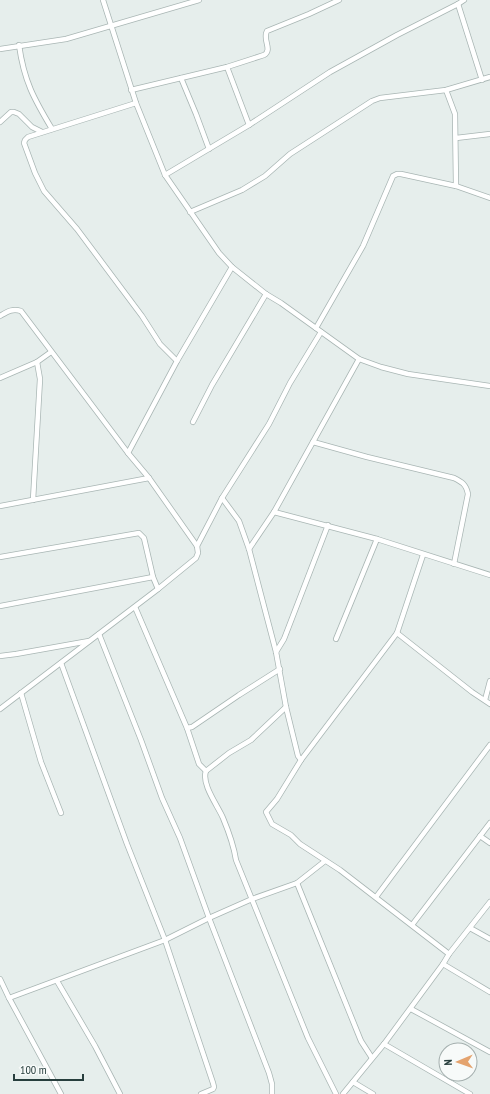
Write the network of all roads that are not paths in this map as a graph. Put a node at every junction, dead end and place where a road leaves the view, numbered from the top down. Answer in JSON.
{"nodes":[{"id":1,"x":104,"y":0,"type":"edge"},
{"id":2,"x":199,"y":0,"type":"edge"},
{"id":3,"x":339,"y":0,"type":"edge"},
{"id":4,"x":464,"y":0,"type":"edge"},
{"id":5,"x":458,"y":4,"type":"junction"},
{"id":6,"x":111,"y":26,"type":"junction"},
{"id":7,"x":19,"y":45,"type":"junction"},
{"id":8,"x":0,"y":49,"type":"edge"},
{"id":9,"x":227,"y":67,"type":"junction"},
{"id":10,"x":490,"y":77,"type":"edge"},
{"id":11,"x":181,"y":78,"type":"junction"},
{"id":12,"x":482,"y":80,"type":"junction"},
{"id":13,"x":131,"y":90,"type":"junction"},
{"id":14,"x":446,"y":90,"type":"junction"},
{"id":15,"x":136,"y":103,"type":"junction"},
{"id":16,"x":0,"y":122,"type":"edge"},
{"id":17,"x":249,"y":125,"type":"junction"},
{"id":18,"x":52,"y":129,"type":"junction"},
{"id":19,"x":42,"y":132,"type":"junction"},
{"id":20,"x":490,"y":134,"type":"edge"},
{"id":21,"x":456,"y":138,"type":"junction"},
{"id":22,"x":209,"y":149,"type":"junction"},
{"id":23,"x":165,"y":175,"type":"junction"},
{"id":24,"x":456,"y":186,"type":"junction"},
{"id":25,"x":490,"y":198,"type":"edge"},
{"id":26,"x":190,"y":212,"type":"junction"},
{"id":27,"x":232,"y":267,"type":"junction"},
{"id":28,"x":266,"y":294,"type":"junction"},
{"id":29,"x":0,"y":316,"type":"edge"},
{"id":30,"x":316,"y":328,"type":"junction"},
{"id":31,"x":321,"y":332,"type":"junction"},
{"id":32,"x":51,"y":352,"type":"junction"},
{"id":33,"x":359,"y":359,"type":"junction"},
{"id":34,"x":177,"y":361,"type":"junction"},
{"id":35,"x":37,"y":362,"type":"junction"},
{"id":36,"x":0,"y":378,"type":"edge"},
{"id":37,"x":490,"y":386,"type":"edge"},
{"id":38,"x":193,"y":422,"type":"dead end"},
{"id":39,"x":313,"y":442,"type":"junction"},
{"id":40,"x":128,"y":453,"type":"junction"},
{"id":41,"x":149,"y":478,"type":"junction"},
{"id":42,"x":222,"y":498,"type":"junction"},
{"id":43,"x":33,"y":500,"type":"junction"},
{"id":44,"x":0,"y":506,"type":"edge"},
{"id":45,"x":274,"y":512,"type":"junction"},
{"id":46,"x":328,"y":525,"type":"junction"},
{"id":47,"x":377,"y":539,"type":"junction"},
{"id":48,"x":197,"y":546,"type":"junction"},
{"id":49,"x":249,"y":549,"type":"junction"},
{"id":50,"x":423,"y":555,"type":"junction"},
{"id":51,"x":0,"y":557,"type":"edge"},
{"id":52,"x":454,"y":564,"type":"junction"},
{"id":53,"x":490,"y":575,"type":"edge"},
{"id":54,"x":152,"y":577,"type":"junction"},
{"id":55,"x":158,"y":589,"type":"junction"},
{"id":56,"x":0,"y":606,"type":"edge"},
{"id":57,"x":135,"y":607,"type":"junction"},
{"id":58,"x":397,"y":633,"type":"junction"},
{"id":59,"x":99,"y":634,"type":"junction"},
{"id":60,"x":336,"y":639,"type":"dead end"},
{"id":61,"x":90,"y":640,"type":"junction"},
{"id":62,"x":276,"y":652,"type":"junction"},
{"id":63,"x":0,"y":656,"type":"edge"},
{"id":64,"x":61,"y":663,"type":"junction"},
{"id":65,"x":280,"y":669,"type":"junction"},
{"id":66,"x":490,"y":681,"type":"edge"},
{"id":67,"x":21,"y":693,"type":"junction"},
{"id":68,"x":485,"y":700,"type":"junction"},
{"id":69,"x":490,"y":704,"type":"edge"},
{"id":70,"x":286,"y":707,"type":"junction"},
{"id":71,"x":0,"y":709,"type":"edge"},
{"id":72,"x":187,"y":728,"type":"junction"},
{"id":73,"x":490,"y":745,"type":"edge"},
{"id":74,"x":301,"y":760,"type":"junction"},
{"id":75,"x":206,"y":771,"type":"junction"},
{"id":76,"x":62,"y":813,"type":"dead end"},
{"id":77,"x":490,"y":823,"type":"edge"},
{"id":78,"x":480,"y":836,"type":"junction"},
{"id":79,"x":490,"y":843,"type":"edge"},
{"id":80,"x":325,"y":861,"type":"junction"},
{"id":81,"x":297,"y":883,"type":"junction"},
{"id":82,"x":376,"y":897,"type":"junction"},
{"id":83,"x":252,"y":899,"type":"junction"},
{"id":84,"x":490,"y":902,"type":"edge"},
{"id":85,"x":209,"y":918,"type":"junction"},
{"id":86,"x":412,"y":925,"type":"junction"},
{"id":87,"x":470,"y":928,"type":"junction"},
{"id":88,"x":490,"y":939,"type":"edge"},
{"id":89,"x":165,"y":940,"type":"junction"},
{"id":90,"x":449,"y":954,"type":"junction"},
{"id":91,"x":443,"y":964,"type":"junction"},
{"id":92,"x":0,"y":979,"type":"edge"},
{"id":93,"x":57,"y":981,"type":"junction"},
{"id":94,"x":490,"y":992,"type":"edge"},
{"id":95,"x":9,"y":998,"type":"junction"},
{"id":96,"x":411,"y":1009,"type":"junction"},
{"id":97,"x":384,"y":1044,"type":"junction"},
{"id":98,"x":490,"y":1052,"type":"edge"},
{"id":99,"x":372,"y":1058,"type":"junction"},
{"id":100,"x":353,"y":1082,"type":"junction"},
{"id":101,"x":61,"y":1094,"type":"edge"},
{"id":102,"x":120,"y":1094,"type":"edge"},
{"id":103,"x":201,"y":1094,"type":"edge"},
{"id":104,"x":272,"y":1094,"type":"edge"},
{"id":105,"x":336,"y":1094,"type":"edge"},
{"id":106,"x":343,"y":1094,"type":"edge"},
{"id":107,"x":373,"y":1094,"type":"edge"},
{"id":108,"x":470,"y":1094,"type":"edge"}],
"edges":[{"from":1,"to":6,"type":"street"},
{"from":2,"to":6,"type":"street"},
{"from":3,"to":9,"type":"street"},
{"from":4,"to":5,"type":"street"},
{"from":5,"to":12,"type":"street"},
{"from":5,"to":17,"type":"street"},
{"from":6,"to":7,"type":"street"},
{"from":6,"to":13,"type":"street"},
{"from":7,"to":8,"type":"street"},
{"from":7,"to":18,"type":"street"},
{"from":9,"to":11,"type":"street"},
{"from":9,"to":17,"type":"street"},
{"from":10,"to":12,"type":"street"},
{"from":11,"to":13,"type":"street"},
{"from":11,"to":22,"type":"street"},
{"from":12,"to":14,"type":"street"},
{"from":13,"to":15,"type":"street"},
{"from":14,"to":21,"type":"street"},
{"from":14,"to":26,"type":"street"},
{"from":15,"to":18,"type":"street"},
{"from":15,"to":23,"type":"street"},
{"from":16,"to":19,"type":"street"},
{"from":17,"to":22,"type":"street"},
{"from":18,"to":19,"type":"street"},
{"from":19,"to":34,"type":"street"},
{"from":20,"to":21,"type":"street"},
{"from":21,"to":24,"type":"street"},
{"from":22,"to":23,"type":"street"},
{"from":23,"to":26,"type":"street"},
{"from":24,"to":25,"type":"street"},
{"from":24,"to":30,"type":"street"},
{"from":26,"to":27,"type":"street"},
{"from":27,"to":28,"type":"street"},
{"from":27,"to":34,"type":"street"},
{"from":28,"to":30,"type":"street"},
{"from":28,"to":38,"type":"street"},
{"from":29,"to":32,"type":"street"},
{"from":30,"to":31,"type":"street"},
{"from":31,"to":33,"type":"street"},
{"from":31,"to":42,"type":"street"},
{"from":32,"to":35,"type":"street"},
{"from":32,"to":40,"type":"street"},
{"from":33,"to":37,"type":"street"},
{"from":33,"to":39,"type":"street"},
{"from":34,"to":40,"type":"street"},
{"from":35,"to":36,"type":"street"},
{"from":35,"to":43,"type":"street"},
{"from":39,"to":45,"type":"street"},
{"from":39,"to":52,"type":"street"},
{"from":40,"to":41,"type":"street"},
{"from":41,"to":43,"type":"street"},
{"from":41,"to":48,"type":"street"},
{"from":42,"to":48,"type":"street"},
{"from":42,"to":49,"type":"street"},
{"from":43,"to":44,"type":"street"},
{"from":45,"to":46,"type":"street"},
{"from":45,"to":49,"type":"street"},
{"from":46,"to":47,"type":"street"},
{"from":46,"to":62,"type":"street"},
{"from":47,"to":50,"type":"street"},
{"from":47,"to":60,"type":"street"},
{"from":48,"to":55,"type":"street"},
{"from":49,"to":62,"type":"street"},
{"from":50,"to":52,"type":"street"},
{"from":50,"to":58,"type":"street"},
{"from":51,"to":54,"type":"street"},
{"from":52,"to":53,"type":"street"},
{"from":54,"to":55,"type":"street"},
{"from":54,"to":56,"type":"street"},
{"from":55,"to":57,"type":"street"},
{"from":57,"to":59,"type":"street"},
{"from":57,"to":72,"type":"street"},
{"from":58,"to":68,"type":"street"},
{"from":58,"to":74,"type":"street"},
{"from":59,"to":61,"type":"street"},
{"from":59,"to":85,"type":"street"},
{"from":61,"to":63,"type":"street"},
{"from":61,"to":64,"type":"street"},
{"from":62,"to":65,"type":"street"},
{"from":64,"to":67,"type":"street"},
{"from":64,"to":89,"type":"street"},
{"from":65,"to":70,"type":"street"},
{"from":65,"to":72,"type":"street"},
{"from":66,"to":68,"type":"street"},
{"from":67,"to":71,"type":"street"},
{"from":67,"to":76,"type":"street"},
{"from":68,"to":69,"type":"street"},
{"from":70,"to":74,"type":"street"},
{"from":70,"to":75,"type":"street"},
{"from":72,"to":75,"type":"street"},
{"from":73,"to":82,"type":"street"},
{"from":74,"to":80,"type":"street"},
{"from":75,"to":83,"type":"street"},
{"from":77,"to":78,"type":"street"},
{"from":78,"to":79,"type":"street"},
{"from":78,"to":86,"type":"street"},
{"from":80,"to":81,"type":"street"},
{"from":80,"to":82,"type":"street"},
{"from":81,"to":83,"type":"street"},
{"from":81,"to":99,"type":"street"},
{"from":82,"to":86,"type":"street"},
{"from":83,"to":85,"type":"street"},
{"from":83,"to":105,"type":"street"},
{"from":84,"to":87,"type":"street"},
{"from":85,"to":89,"type":"street"},
{"from":85,"to":104,"type":"street"},
{"from":86,"to":90,"type":"street"},
{"from":87,"to":88,"type":"street"},
{"from":87,"to":90,"type":"street"},
{"from":89,"to":93,"type":"street"},
{"from":89,"to":103,"type":"street"},
{"from":90,"to":91,"type":"street"},
{"from":91,"to":94,"type":"street"},
{"from":91,"to":96,"type":"street"},
{"from":92,"to":95,"type":"street"},
{"from":93,"to":95,"type":"street"},
{"from":93,"to":102,"type":"street"},
{"from":95,"to":101,"type":"street"},
{"from":96,"to":97,"type":"street"},
{"from":96,"to":98,"type":"street"},
{"from":97,"to":99,"type":"street"},
{"from":97,"to":108,"type":"street"},
{"from":99,"to":100,"type":"street"},
{"from":100,"to":106,"type":"street"},
{"from":100,"to":107,"type":"street"}]}
